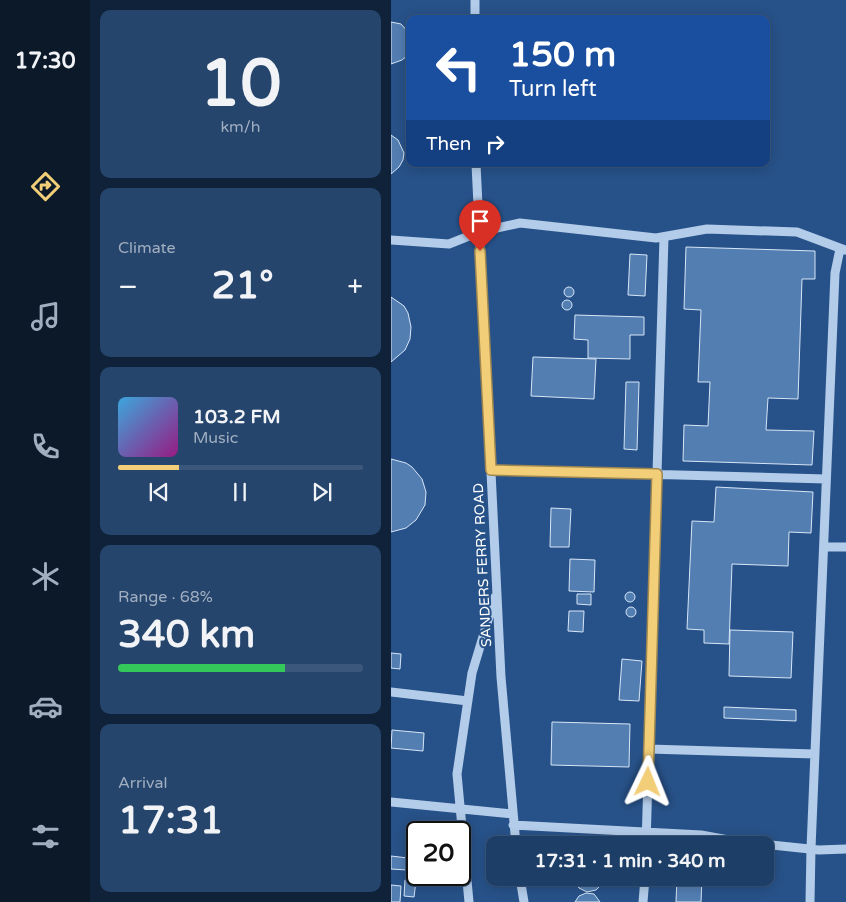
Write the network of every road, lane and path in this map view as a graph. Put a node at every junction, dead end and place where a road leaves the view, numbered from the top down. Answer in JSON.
{"nodes":[{"id":1,"x":475,"y":0,"type":"edge"},
{"id":2,"x":475,"y":15,"type":"edge"},
{"id":3,"x":476,"y":167,"type":"edge"},
{"id":4,"x":479,"y":232,"type":"junction"},
{"id":5,"x":664,"y":237,"type":"junction"},
{"id":6,"x":391,"y":240,"type":"edge"},
{"id":7,"x":843,"y":249,"type":"edge"},
{"id":8,"x":491,"y":470,"type":"junction"},
{"id":9,"x":657,"y":474,"type":"junction"},
{"id":10,"x":827,"y":479,"type":"junction"},
{"id":11,"x":823,"y":547,"type":"junction"},
{"id":12,"x":846,"y":547,"type":"edge"},
{"id":13,"x":497,"y":590,"type":"junction"},
{"id":14,"x":391,"y":692,"type":"edge"},
{"id":15,"x":468,"y":701,"type":"junction"},
{"id":16,"x":649,"y":749,"type":"junction"},
{"id":17,"x":815,"y":754,"type":"junction"},
{"id":18,"x":391,"y":802,"type":"edge"},
{"id":19,"x":460,"y":808,"type":"junction"},
{"id":20,"x":512,"y":814,"type":"junction"},
{"id":21,"x":513,"y":826,"type":"junction"},
{"id":22,"x":647,"y":832,"type":"junction"},
{"id":23,"x":515,"y":836,"type":"edge"},
{"id":24,"x":647,"y":836,"type":"edge"},
{"id":25,"x":811,"y":848,"type":"junction"},
{"id":26,"x":846,"y":849,"type":"edge"},
{"id":27,"x":521,"y":886,"type":"edge"},
{"id":28,"x":644,"y":886,"type":"edge"},
{"id":29,"x":469,"y":902,"type":"edge"},
{"id":30,"x":524,"y":902,"type":"edge"},
{"id":31,"x":643,"y":902,"type":"edge"},
{"id":32,"x":811,"y":902,"type":"edge"}],
"edges":[{"from":1,"to":2,"type":"street"},
{"from":3,"to":4,"type":"street","name":"SANDERS FERRY ROAD"},
{"from":4,"to":5,"type":"street"},
{"from":4,"to":6,"type":"street"},
{"from":4,"to":8,"type":"street","name":"SANDERS FERRY ROAD"},
{"from":5,"to":7,"type":"street"},
{"from":5,"to":9,"type":"street"},
{"from":7,"to":10,"type":"street"},
{"from":8,"to":9,"type":"street"},
{"from":8,"to":13,"type":"street","name":"SANDERS FERRY ROAD"},
{"from":9,"to":10,"type":"street"},
{"from":9,"to":16,"type":"street"},
{"from":10,"to":11,"type":"street"},
{"from":11,"to":12,"type":"street"},
{"from":11,"to":17,"type":"street"},
{"from":13,"to":15,"type":"street"},
{"from":13,"to":20,"type":"street","name":"SANDERS FERRY ROAD"},
{"from":14,"to":15,"type":"street"},
{"from":15,"to":19,"type":"street"},
{"from":16,"to":17,"type":"street"},
{"from":16,"to":22,"type":"street"},
{"from":17,"to":25,"type":"street"},
{"from":18,"to":19,"type":"street"},
{"from":19,"to":20,"type":"street"},
{"from":19,"to":29,"type":"street"},
{"from":20,"to":21,"type":"street","name":"SANDERS FERRY ROAD"},
{"from":21,"to":22,"type":"street"},
{"from":21,"to":23,"type":"street","name":"SANDERS FERRY ROAD"},
{"from":22,"to":24,"type":"street"},
{"from":22,"to":25,"type":"street"},
{"from":25,"to":26,"type":"street"},
{"from":25,"to":32,"type":"street"},
{"from":27,"to":30,"type":"street"},
{"from":28,"to":31,"type":"street"}]}
